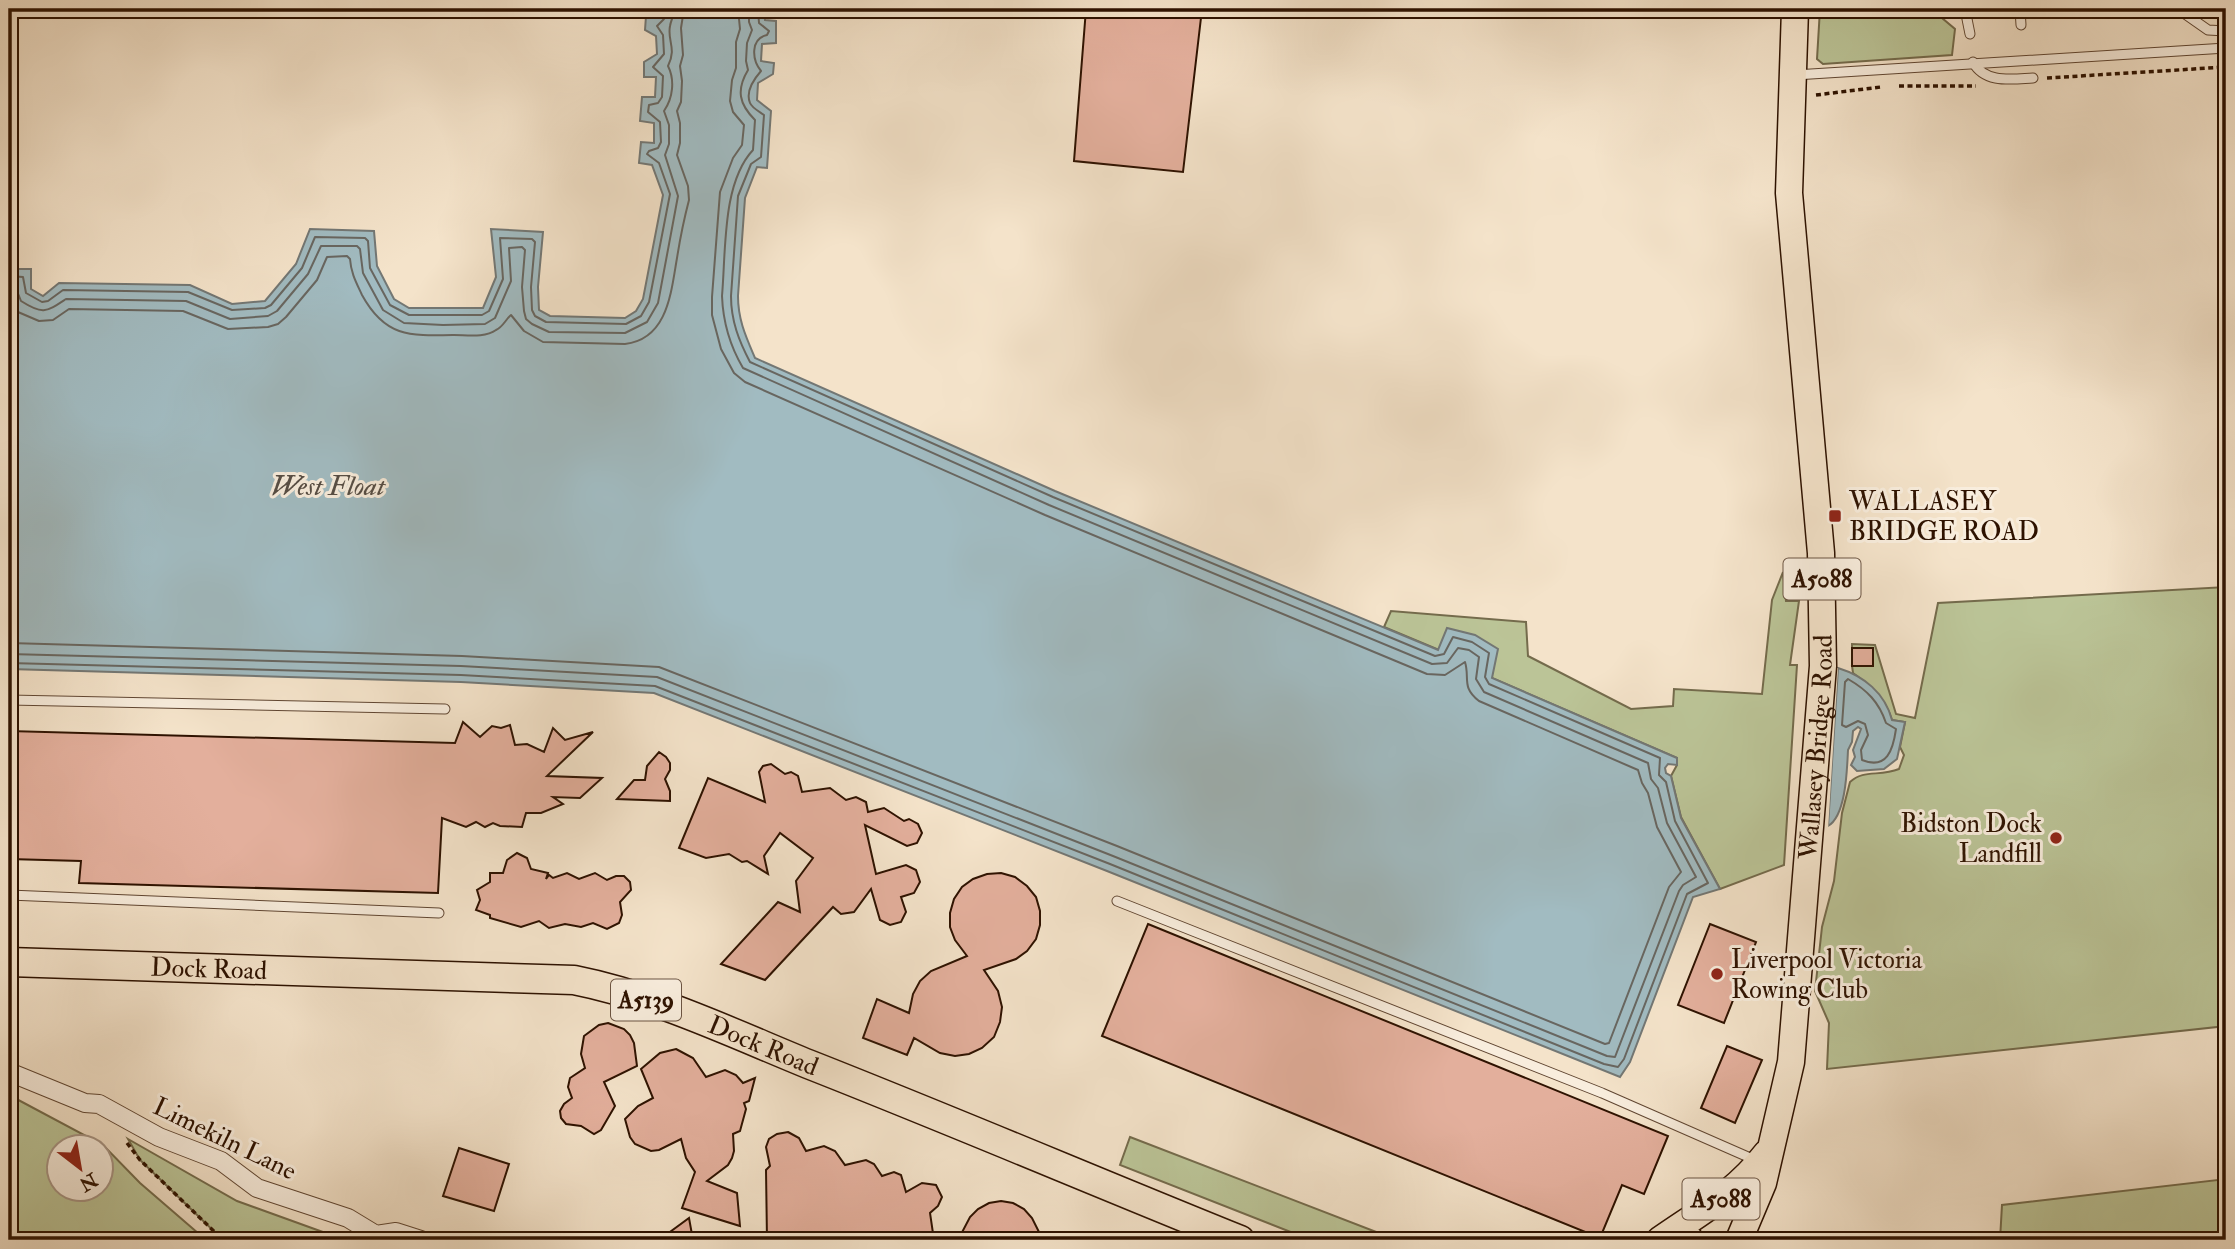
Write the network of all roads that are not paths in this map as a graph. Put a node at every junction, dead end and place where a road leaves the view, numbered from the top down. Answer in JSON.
{"nodes":[{"id":1,"x":1795,"y":9,"type":"edge"},
{"id":2,"x":1965,"y":9,"type":"edge"},
{"id":3,"x":2020,"y":9,"type":"edge"},
{"id":4,"x":2179,"y":9,"type":"edge"},
{"id":5,"x":2021,"y":25,"type":"dead end"},
{"id":6,"x":2226,"y":31,"type":"edge"},
{"id":7,"x":1970,"y":34,"type":"dead end"},
{"id":8,"x":2226,"y":48,"type":"edge"},
{"id":9,"x":1973,"y":62,"type":"junction"},
{"id":10,"x":1793,"y":75,"type":"junction"},
{"id":11,"x":2034,"y":78,"type":"dead end"},
{"id":12,"x":9,"y":700,"type":"edge"},
{"id":13,"x":445,"y":709,"type":"dead end"},
{"id":14,"x":9,"y":895,"type":"edge"},
{"id":15,"x":1117,"y":901,"type":"dead end"},
{"id":16,"x":439,"y":913,"type":"dead end"},
{"id":17,"x":9,"y":962,"type":"edge"},
{"id":18,"x":9,"y":1072,"type":"edge"},
{"id":19,"x":1765,"y":1155,"type":"junction"},
{"id":20,"x":421,"y":1240,"type":"edge"},
{"id":21,"x":1240,"y":1240,"type":"edge"},
{"id":22,"x":1660,"y":1240,"type":"edge"},
{"id":23,"x":1666,"y":1240,"type":"edge"},
{"id":24,"x":1689,"y":1240,"type":"edge"},
{"id":25,"x":1739,"y":1240,"type":"edge"}],
"edges":[{"from":1,"to":10,"type":"main road","name":"Wallasey Bridge Road","number":"A5088"},
{"from":2,"to":7,"type":"lane"},
{"from":3,"to":5,"type":"lane"},
{"from":4,"to":6,"type":"lane"},
{"from":8,"to":9,"type":"lane"},
{"from":9,"to":10,"type":"lane"},
{"from":9,"to":11,"type":"lane"},
{"from":10,"to":19,"type":"main road","name":"Wallasey Bridge Road","number":"A5088"},
{"from":12,"to":13,"type":"lane"},
{"from":14,"to":16,"type":"lane"},
{"from":15,"to":19,"type":"lane"},
{"from":17,"to":21,"type":"highway","name":"Dock Road","number":"A5139"},
{"from":18,"to":20,"type":"street","name":"Limekiln Lane"},
{"from":19,"to":22,"type":"main road","number":"A5088"},
{"from":19,"to":25,"type":"main road","number":"A5088"},
{"from":23,"to":24,"type":"highway"}]}
